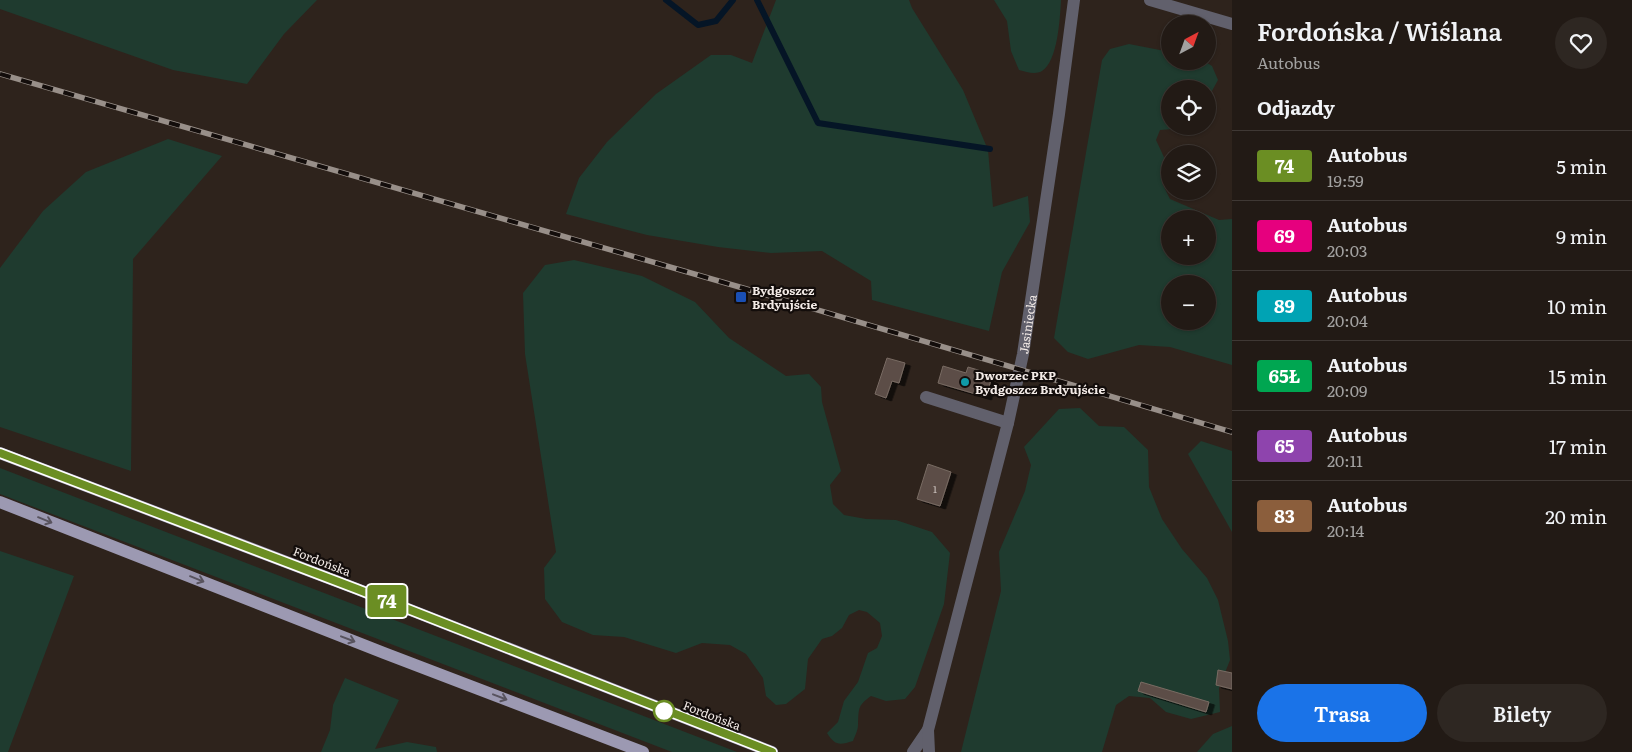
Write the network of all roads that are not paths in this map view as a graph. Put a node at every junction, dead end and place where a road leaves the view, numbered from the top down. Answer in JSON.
{"nodes":[{"id":1,"x":1074,"y":0,"type":"edge"},
{"id":2,"x":1150,"y":0,"type":"edge"},
{"id":3,"x":1232,"y":24,"type":"edge"},
{"id":4,"x":926,"y":397,"type":"dead end"},
{"id":5,"x":1008,"y":423,"type":"junction"},
{"id":6,"x":0,"y":453,"type":"edge"},
{"id":7,"x":0,"y":502,"type":"edge"},
{"id":8,"x":928,"y":730,"type":"junction"},
{"id":9,"x":643,"y":752,"type":"edge"},
{"id":10,"x":772,"y":752,"type":"edge"},
{"id":11,"x":913,"y":752,"type":"edge"},
{"id":12,"x":929,"y":752,"type":"edge"}],
"edges":[{"from":1,"to":5,"type":"street","name":"Jasiniecka"},
{"from":2,"to":3,"type":"street"},
{"from":4,"to":5,"type":"street"},
{"from":5,"to":8,"type":"street","name":"Jasiniecka"},
{"from":6,"to":10,"type":"main road","name":"Fordońska"},
{"from":7,"to":9,"type":"main road","one_way":true},
{"from":8,"to":11,"type":"street","name":"Jasiniecka"},
{"from":8,"to":12,"type":"street","name":"Jasiniecka"}]}
